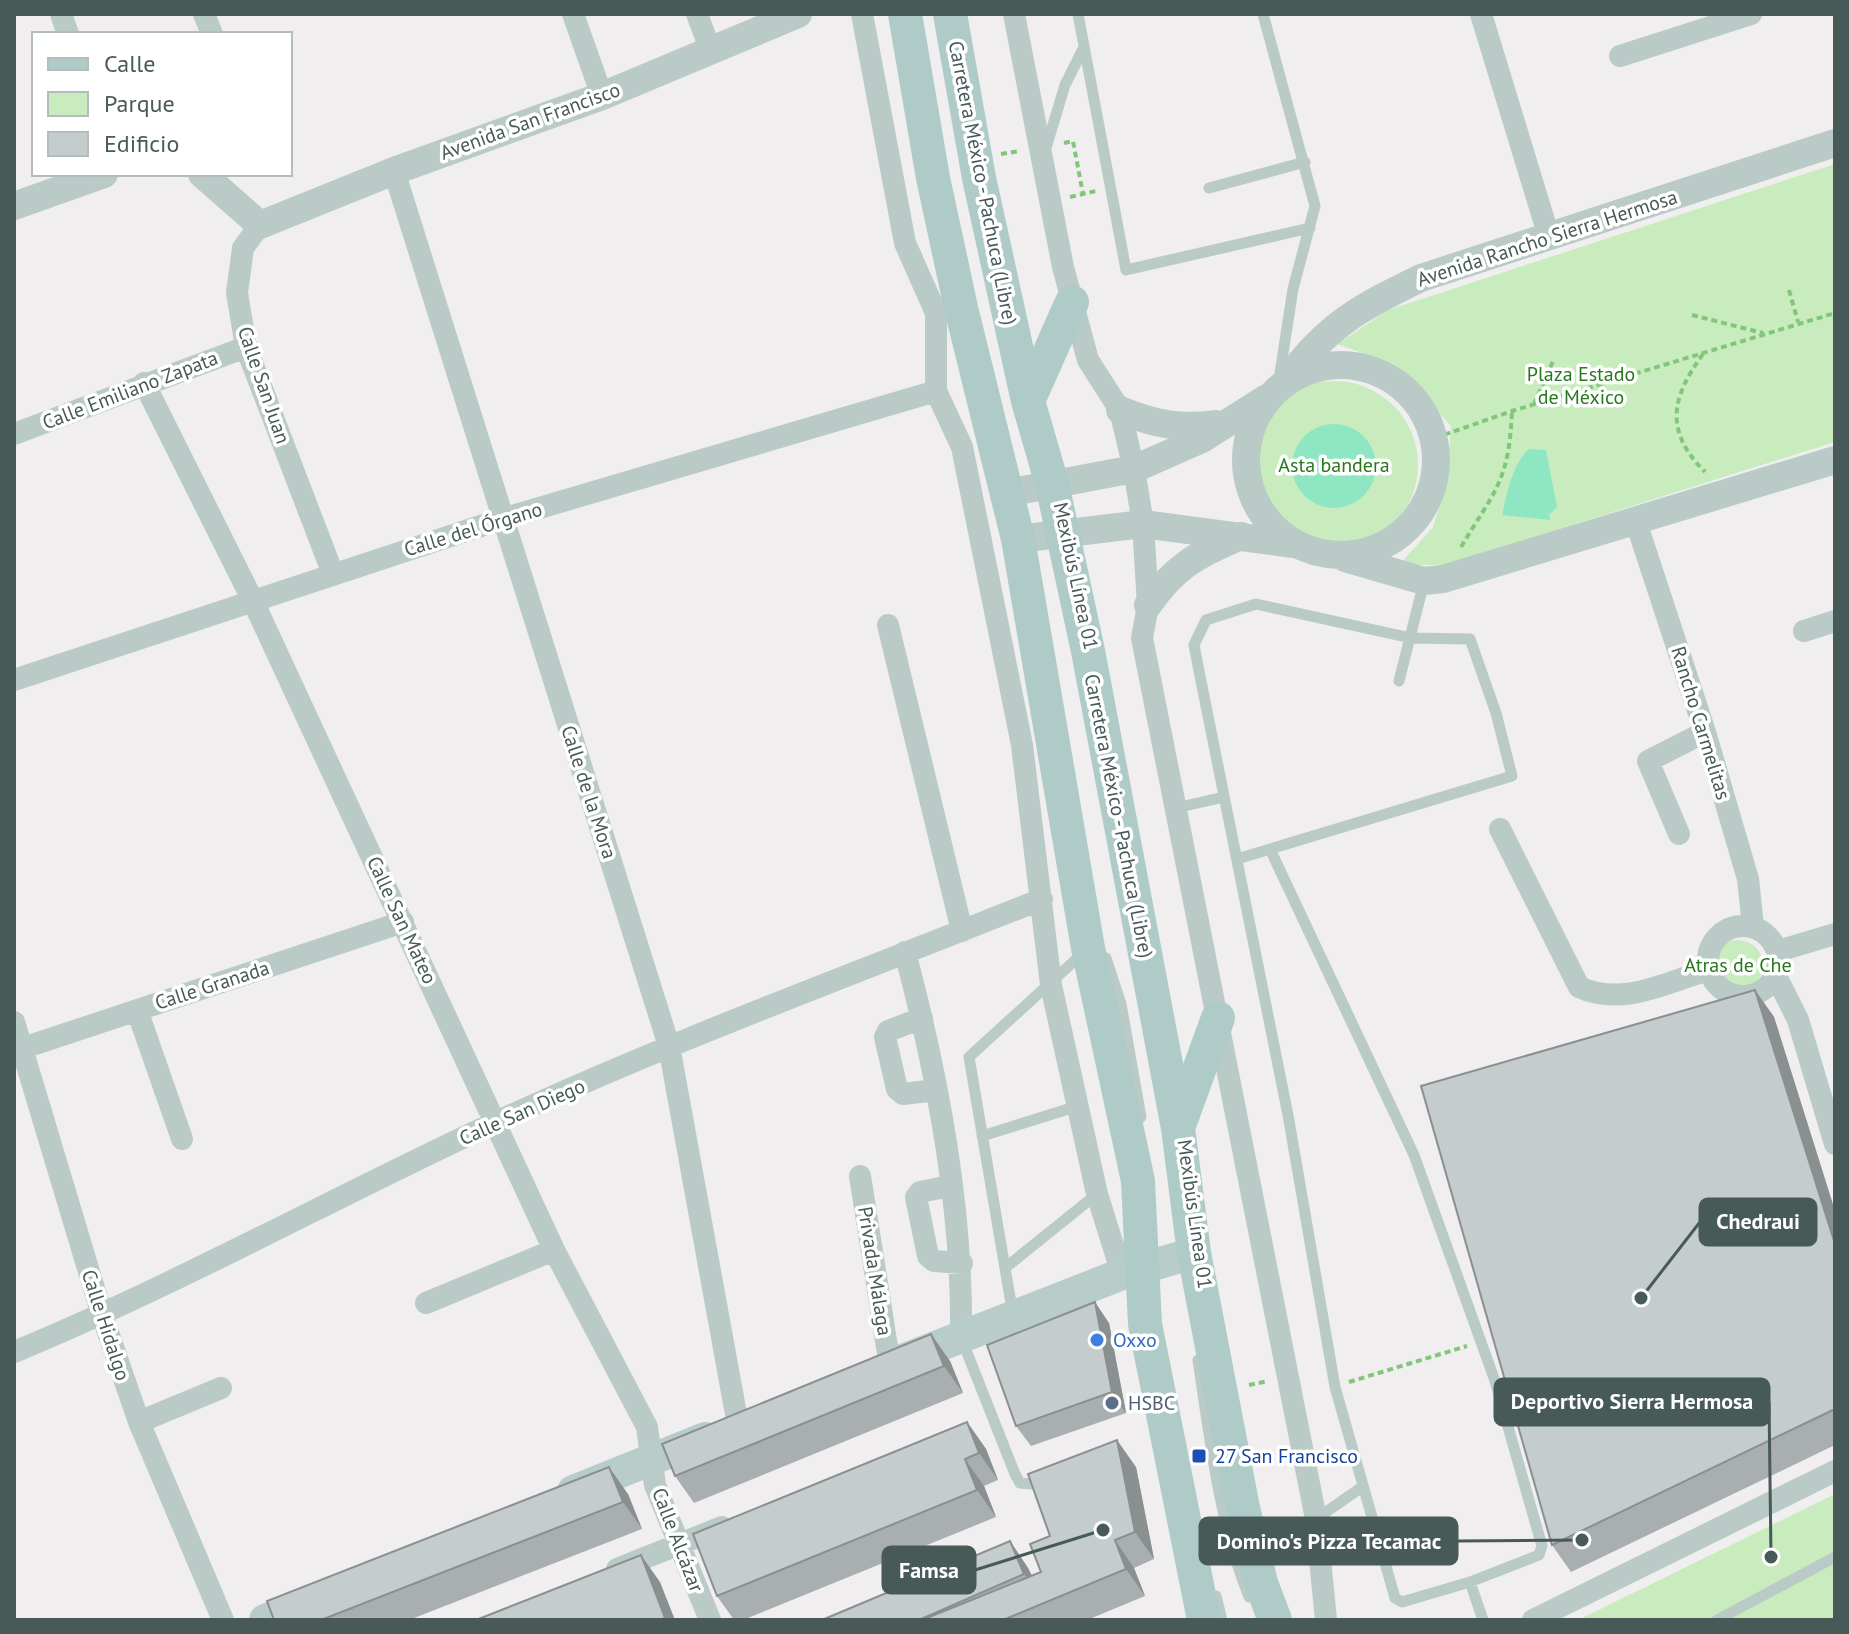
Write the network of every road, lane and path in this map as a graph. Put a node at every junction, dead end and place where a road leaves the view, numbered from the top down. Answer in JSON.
{"nodes":[{"id":1,"x":573,"y":14,"type":"edge"},
{"id":2,"x":697,"y":14,"type":"edge"},
{"id":3,"x":798,"y":14,"type":"edge"},
{"id":4,"x":862,"y":14,"type":"edge"},
{"id":5,"x":905,"y":14,"type":"edge"},
{"id":6,"x":917,"y":14,"type":"edge"},
{"id":7,"x":950,"y":14,"type":"edge"},
{"id":8,"x":1014,"y":14,"type":"edge"},
{"id":9,"x":1078,"y":14,"type":"edge"},
{"id":10,"x":1263,"y":14,"type":"edge"},
{"id":11,"x":1481,"y":14,"type":"edge"},
{"id":12,"x":1751,"y":14,"type":"edge"},
{"id":13,"x":1084,"y":47,"type":"junction"},
{"id":14,"x":710,"y":49,"type":"junction"},
{"id":15,"x":1620,"y":56,"type":"dead end"},
{"id":16,"x":602,"y":96,"type":"junction"},
{"id":17,"x":1073,"y":141,"type":"dead end"},
{"id":18,"x":1835,"y":143,"type":"edge"},
{"id":19,"x":1042,"y":160,"type":"junction"},
{"id":20,"x":1305,"y":162,"type":"junction"},
{"id":21,"x":394,"y":171,"type":"junction"},
{"id":22,"x":98,"y":176,"type":"edge"},
{"id":23,"x":204,"y":176,"type":"edge"},
{"id":24,"x":1110,"y":188,"type":"junction"},
{"id":25,"x":1209,"y":188,"type":"dead end"},
{"id":26,"x":1083,"y":194,"type":"junction"},
{"id":27,"x":1050,"y":202,"type":"junction"},
{"id":28,"x":14,"y":206,"type":"edge"},
{"id":29,"x":260,"y":225,"type":"junction"},
{"id":30,"x":1310,"y":228,"type":"junction"},
{"id":31,"x":1549,"y":237,"type":"junction"},
{"id":32,"x":981,"y":247,"type":"dead end"},
{"id":33,"x":964,"y":260,"type":"dead end"},
{"id":34,"x":1789,"y":290,"type":"dead end"},
{"id":35,"x":1072,"y":302,"type":"junction"},
{"id":36,"x":948,"y":310,"type":"junction"},
{"id":37,"x":1835,"y":313,"type":"edge"},
{"id":38,"x":1692,"y":315,"type":"dead end"},
{"id":39,"x":1799,"y":323,"type":"junction"},
{"id":40,"x":1766,"y":333,"type":"junction"},
{"id":41,"x":246,"y":347,"type":"junction"},
{"id":42,"x":1705,"y":352,"type":"junction"},
{"id":43,"x":1554,"y":359,"type":"dead end"},
{"id":44,"x":144,"y":383,"type":"junction"},
{"id":45,"x":1278,"y":388,"type":"junction"},
{"id":46,"x":936,"y":391,"type":"junction"},
{"id":47,"x":1028,"y":401,"type":"junction"},
{"id":48,"x":1534,"y":404,"type":"junction"},
{"id":49,"x":1120,"y":410,"type":"junction"},
{"id":50,"x":1512,"y":411,"type":"junction"},
{"id":51,"x":1229,"y":423,"type":"junction"},
{"id":52,"x":14,"y":434,"type":"edge"},
{"id":53,"x":1435,"y":438,"type":"junction"},
{"id":54,"x":1835,"y":460,"type":"edge"},
{"id":55,"x":1134,"y":469,"type":"junction"},
{"id":56,"x":1027,"y":489,"type":"junction"},
{"id":57,"x":972,"y":494,"type":"junction"},
{"id":58,"x":1726,"y":494,"type":"junction"},
{"id":59,"x":502,"y":519,"type":"junction"},
{"id":60,"x":1636,"y":522,"type":"junction"},
{"id":61,"x":1143,"y":524,"type":"junction"},
{"id":62,"x":1243,"y":535,"type":"junction"},
{"id":63,"x":1037,"y":536,"type":"junction"},
{"id":64,"x":1293,"y":544,"type":"junction"},
{"id":65,"x":983,"y":547,"type":"junction"},
{"id":66,"x":1340,"y":556,"type":"junction"},
{"id":67,"x":333,"y":574,"type":"junction"},
{"id":68,"x":1433,"y":580,"type":"junction"},
{"id":69,"x":252,"y":599,"type":"junction"},
{"id":70,"x":1148,"y":605,"type":"junction"},
{"id":71,"x":1067,"y":617,"type":"dead end"},
{"id":72,"x":1835,"y":621,"type":"edge"},
{"id":73,"x":888,"y":625,"type":"dead end"},
{"id":74,"x":1804,"y":631,"type":"dead end"},
{"id":75,"x":1411,"y":638,"type":"junction"},
{"id":76,"x":14,"y":680,"type":"edge"},
{"id":77,"x":1399,"y":681,"type":"dead end"},
{"id":78,"x":1705,"y":732,"type":"junction"},
{"id":79,"x":1036,"y":740,"type":"junction"},
{"id":80,"x":1224,"y":797,"type":"junction"},
{"id":81,"x":1176,"y":808,"type":"junction"},
{"id":82,"x":1080,"y":822,"type":"dead end"},
{"id":83,"x":1500,"y":829,"type":"dead end"},
{"id":84,"x":1679,"y":834,"type":"dead end"},
{"id":85,"x":1270,"y":849,"type":"junction"},
{"id":86,"x":1237,"y":859,"type":"junction"},
{"id":87,"x":1042,"y":899,"type":"junction"},
{"id":88,"x":403,"y":922,"type":"junction"},
{"id":89,"x":1753,"y":926,"type":"junction"},
{"id":90,"x":962,"y":931,"type":"junction"},
{"id":91,"x":1835,"y":934,"type":"edge"},
{"id":92,"x":1097,"y":945,"type":"junction"},
{"id":93,"x":1778,"y":951,"type":"junction"},
{"id":94,"x":905,"y":952,"type":"junction"},
{"id":95,"x":1708,"y":970,"type":"junction"},
{"id":96,"x":1776,"y":976,"type":"junction"},
{"id":97,"x":1051,"y":985,"type":"junction"},
{"id":98,"x":1141,"y":1006,"type":"dead end"},
{"id":99,"x":137,"y":1010,"type":"junction"},
{"id":100,"x":922,"y":1018,"type":"junction"},
{"id":101,"x":1218,"y":1018,"type":"junction"},
{"id":102,"x":14,"y":1022,"type":"edge"},
{"id":103,"x":1147,"y":1037,"type":"dead end"},
{"id":104,"x":669,"y":1046,"type":"junction"},
{"id":105,"x":20,"y":1049,"type":"junction"},
{"id":106,"x":1150,"y":1053,"type":"dead end"},
{"id":107,"x":936,"y":1090,"type":"junction"},
{"id":108,"x":1078,"y":1106,"type":"junction"},
{"id":109,"x":494,"y":1123,"type":"junction"},
{"id":110,"x":1143,"y":1128,"type":"dead end"},
{"id":111,"x":1169,"y":1129,"type":"junction"},
{"id":112,"x":982,"y":1136,"type":"junction"},
{"id":113,"x":182,"y":1139,"type":"dead end"},
{"id":114,"x":1835,"y":1144,"type":"edge"},
{"id":115,"x":860,"y":1176,"type":"dead end"},
{"id":116,"x":950,"y":1186,"type":"junction"},
{"id":117,"x":1097,"y":1194,"type":"junction"},
{"id":118,"x":554,"y":1250,"type":"junction"},
{"id":119,"x":962,"y":1263,"type":"junction"},
{"id":120,"x":1159,"y":1263,"type":"junction"},
{"id":121,"x":1005,"y":1268,"type":"junction"},
{"id":122,"x":1189,"y":1298,"type":"dead end"},
{"id":123,"x":426,"y":1303,"type":"dead end"},
{"id":124,"x":102,"y":1315,"type":"junction"},
{"id":125,"x":1013,"y":1317,"type":"junction"},
{"id":126,"x":961,"y":1337,"type":"junction"},
{"id":127,"x":1482,"y":1342,"type":"junction"},
{"id":128,"x":1195,"y":1345,"type":"dead end"},
{"id":129,"x":14,"y":1352,"type":"edge"},
{"id":130,"x":876,"y":1371,"type":"joint"},
{"id":131,"x":1335,"y":1387,"type":"junction"},
{"id":132,"x":221,"y":1388,"type":"dead end"},
{"id":133,"x":751,"y":1420,"type":"joint"},
{"id":134,"x":139,"y":1422,"type":"junction"},
{"id":135,"x":652,"y":1459,"type":"junction"},
{"id":136,"x":1835,"y":1471,"type":"edge"},
{"id":137,"x":1057,"y":1475,"type":"edge"},
{"id":138,"x":1362,"y":1487,"type":"junction"},
{"id":139,"x":552,"y":1500,"type":"edge"},
{"id":140,"x":745,"y":1518,"type":"edge"},
{"id":141,"x":1316,"y":1519,"type":"junction"},
{"id":142,"x":680,"y":1545,"type":"junction"},
{"id":143,"x":1835,"y":1557,"type":"edge"},
{"id":144,"x":601,"y":1576,"type":"edge"},
{"id":145,"x":1212,"y":1581,"type":"dead end"},
{"id":146,"x":1470,"y":1582,"type":"junction"},
{"id":147,"x":337,"y":1590,"type":"edge"},
{"id":148,"x":1264,"y":1614,"type":"edge"},
{"id":149,"x":223,"y":1620,"type":"edge"},
{"id":150,"x":265,"y":1620,"type":"edge"},
{"id":151,"x":710,"y":1620,"type":"edge"},
{"id":152,"x":1204,"y":1620,"type":"edge"},
{"id":153,"x":1222,"y":1620,"type":"edge"},
{"id":154,"x":1326,"y":1620,"type":"edge"},
{"id":155,"x":1483,"y":1620,"type":"edge"},
{"id":156,"x":1533,"y":1620,"type":"edge"},
{"id":157,"x":1717,"y":1620,"type":"edge"}],
"edges":[{"from":1,"to":16,"type":"street"},
{"from":2,"to":14,"type":"street"},
{"from":3,"to":14,"type":"street","name":"Avenida San Francisco"},
{"from":4,"to":36,"type":"street"},
{"from":5,"to":36,"type":"main road","name":"Carretera México - Pachuca (Libre)"},
{"from":6,"to":33,"type":"lane"},
{"from":7,"to":47,"type":"main road","name":"Carretera México - Pachuca (Libre)"},
{"from":8,"to":19,"type":"street"},
{"from":9,"to":13,"type":"lane"},
{"from":10,"to":20,"type":"lane"},
{"from":11,"to":31,"type":"street"},
{"from":12,"to":15,"type":"street"},
{"from":13,"to":19,"type":"lane"},
{"from":13,"to":24,"type":"lane"},
{"from":14,"to":16,"type":"street","name":"Avenida San Francisco"},
{"from":16,"to":21,"type":"street","name":"Avenida San Francisco"},
{"from":17,"to":26,"type":"path"},
{"from":18,"to":31,"type":"street","name":"Avenida Rancho Sierra Hermosa"},
{"from":19,"to":27,"type":"street"},
{"from":20,"to":25,"type":"lane"},
{"from":20,"to":30,"type":"lane"},
{"from":21,"to":29,"type":"street","name":"Avenida San Francisco"},
{"from":21,"to":59,"type":"street","name":"Calle de la Mora"},
{"from":22,"to":28,"type":"street"},
{"from":23,"to":29,"type":"street"},
{"from":24,"to":26,"type":"path"},
{"from":24,"to":30,"type":"lane"},
{"from":26,"to":27,"type":"path"},
{"from":27,"to":35,"type":"street"},
{"from":29,"to":41,"type":"street","name":"Calle San Juan"},
{"from":30,"to":45,"type":"lane"},
{"from":31,"to":45,"type":"street","name":"Avenida Rancho Sierra Hermosa"},
{"from":32,"to":56,"type":"lane","name":"Mexibús Línea 01"},
{"from":34,"to":39,"type":"path"},
{"from":35,"to":47,"type":"main road"},
{"from":35,"to":49,"type":"street"},
{"from":36,"to":46,"type":"street"},
{"from":36,"to":56,"type":"main road","name":"Carretera México - Pachuca (Libre)"},
{"from":37,"to":39,"type":"path"},
{"from":38,"to":40,"type":"path"},
{"from":39,"to":40,"type":"path"},
{"from":40,"to":42,"type":"path"},
{"from":41,"to":44,"type":"street","name":"Calle Emiliano Zapata"},
{"from":41,"to":67,"type":"street","name":"Calle San Juan"},
{"from":42,"to":48,"type":"path"},
{"from":42,"to":58,"type":"path"},
{"from":43,"to":48,"type":"path"},
{"from":44,"to":52,"type":"street","name":"Calle Emiliano Zapata"},
{"from":44,"to":69,"type":"street","name":"Calle San Mateo"},
{"from":45,"to":51,"type":"street","name":"Avenida Rancho Sierra Hermosa"},
{"from":45,"to":53,"type":"street"},
{"from":45,"to":64,"type":"street"},
{"from":46,"to":57,"type":"street"},
{"from":46,"to":59,"type":"street","name":"Calle del Órgano"},
{"from":47,"to":56,"type":"main road","name":"Carretera México - Pachuca (Libre)"},
{"from":48,"to":50,"type":"path"},
{"from":49,"to":51,"type":"street"},
{"from":49,"to":55,"type":"street"},
{"from":50,"to":53,"type":"path"},
{"from":50,"to":68,"type":"path"},
{"from":51,"to":55,"type":"street","name":"Avenida Rancho Sierra Hermosa"},
{"from":53,"to":66,"type":"street"},
{"from":54,"to":58,"type":"street"},
{"from":55,"to":56,"type":"street","name":"Avenida Rancho Sierra Hermosa"},
{"from":55,"to":61,"type":"street"},
{"from":56,"to":57,"type":"street"},
{"from":56,"to":63,"type":"main road","name":"Carretera México - Pachuca (Libre)"},
{"from":56,"to":63,"type":"main road","name":"Carretera México - Pachuca (Libre)"},
{"from":57,"to":65,"type":"street"},
{"from":58,"to":60,"type":"street"},
{"from":59,"to":67,"type":"street","name":"Calle del Órgano"},
{"from":59,"to":104,"type":"street","name":"Calle de la Mora"},
{"from":60,"to":68,"type":"street"},
{"from":60,"to":78,"type":"street","name":"Rancho Carmelitas"},
{"from":61,"to":62,"type":"street"},
{"from":61,"to":63,"type":"street"},
{"from":61,"to":70,"type":"street"},
{"from":62,"to":64,"type":"street"},
{"from":62,"to":70,"type":"street"},
{"from":63,"to":65,"type":"street"},
{"from":63,"to":71,"type":"lane","name":"Mexibús Línea 01"},
{"from":63,"to":79,"type":"main road","name":"Carretera México - Pachuca (Libre)"},
{"from":63,"to":111,"type":"main road","name":"Carretera México - Pachuca (Libre)"},
{"from":64,"to":66,"type":"street"},
{"from":65,"to":79,"type":"street"},
{"from":66,"to":68,"type":"street"},
{"from":67,"to":69,"type":"street","name":"Calle del Órgano"},
{"from":68,"to":75,"type":"lane"},
{"from":69,"to":76,"type":"street","name":"Calle del Órgano"},
{"from":69,"to":88,"type":"street","name":"Calle San Mateo"},
{"from":70,"to":81,"type":"street"},
{"from":72,"to":74,"type":"street"},
{"from":73,"to":90,"type":"street"},
{"from":75,"to":77,"type":"lane"},
{"from":75,"to":80,"type":"lane"},
{"from":75,"to":85,"type":"lane"},
{"from":78,"to":84,"type":"street"},
{"from":78,"to":89,"type":"street","name":"Rancho Carmelitas"},
{"from":79,"to":87,"type":"street"},
{"from":79,"to":92,"type":"main road","name":"Carretera México - Pachuca (Libre)"},
{"from":80,"to":81,"type":"lane"},
{"from":80,"to":86,"type":"lane"},
{"from":81,"to":101,"type":"street"},
{"from":82,"to":92,"type":"lane"},
{"from":83,"to":95,"type":"street"},
{"from":85,"to":86,"type":"lane"},
{"from":85,"to":127,"type":"lane"},
{"from":86,"to":131,"type":"lane"},
{"from":87,"to":90,"type":"street","name":"Calle San Diego"},
{"from":87,"to":97,"type":"street"},
{"from":88,"to":99,"type":"street","name":"Calle Granada"},
{"from":88,"to":109,"type":"street","name":"Calle San Mateo"},
{"from":89,"to":93,"type":"street"},
{"from":89,"to":95,"type":"street"},
{"from":90,"to":94,"type":"street","name":"Calle San Diego"},
{"from":91,"to":93,"type":"street"},
{"from":92,"to":97,"type":"lane"},
{"from":92,"to":110,"type":"lane"},
{"from":92,"to":120,"type":"main road","name":"Carretera México - Pachuca (Libre)"},
{"from":93,"to":96,"type":"street"},
{"from":94,"to":100,"type":"street"},
{"from":94,"to":104,"type":"street","name":"Calle San Diego"},
{"from":95,"to":96,"type":"street"},
{"from":96,"to":114,"type":"street"},
{"from":97,"to":108,"type":"street"},
{"from":97,"to":112,"type":"lane"},
{"from":98,"to":103,"type":"lane"},
{"from":99,"to":105,"type":"street","name":"Calle Granada"},
{"from":99,"to":113,"type":"street"},
{"from":100,"to":107,"type":"street"},
{"from":100,"to":107,"type":"street"},
{"from":101,"to":111,"type":"main road"},
{"from":101,"to":141,"type":"street"},
{"from":102,"to":105,"type":"street","name":"Calle Hidalgo"},
{"from":104,"to":109,"type":"street","name":"Calle San Diego"},
{"from":104,"to":133,"type":"street","name":"Calle de la Mora"},
{"from":105,"to":124,"type":"street","name":"Calle Hidalgo"},
{"from":106,"to":111,"type":"lane","name":"Mexibús Línea 01"},
{"from":107,"to":116,"type":"street"},
{"from":108,"to":112,"type":"lane"},
{"from":108,"to":117,"type":"street"},
{"from":109,"to":118,"type":"street","name":"Calle San Mateo"},
{"from":109,"to":124,"type":"street","name":"Calle San Diego"},
{"from":111,"to":120,"type":"main road","name":"Carretera México - Pachuca (Libre)"},
{"from":112,"to":121,"type":"lane"},
{"from":115,"to":130,"type":"street","name":"Privada Málaga"},
{"from":116,"to":119,"type":"street"},
{"from":116,"to":119,"type":"street"},
{"from":117,"to":120,"type":"street"},
{"from":117,"to":121,"type":"lane"},
{"from":118,"to":123,"type":"street"},
{"from":118,"to":135,"type":"street","name":"Calle San Mateo"},
{"from":119,"to":126,"type":"street"},
{"from":120,"to":122,"type":"lane","name":"Mexibús Línea 01"},
{"from":120,"to":125,"type":"main road"},
{"from":120,"to":148,"type":"main road","name":"Carretera México - Pachuca (Libre)"},
{"from":120,"to":152,"type":"main road","name":"Carretera México - Pachuca (Libre)"},
{"from":121,"to":125,"type":"lane"},
{"from":124,"to":129,"type":"street","name":"Calle San Diego"},
{"from":124,"to":134,"type":"street","name":"Calle Hidalgo"},
{"from":125,"to":126,"type":"main road"},
{"from":126,"to":130,"type":"main road"},
{"from":126,"to":137,"type":"lane"},
{"from":127,"to":131,"type":"path"},
{"from":127,"to":146,"type":"lane"},
{"from":128,"to":148,"type":"lane"},
{"from":131,"to":138,"type":"lane"},
{"from":132,"to":134,"type":"street"},
{"from":133,"to":135,"type":"main road"},
{"from":134,"to":149,"type":"street","name":"Calle Hidalgo"},
{"from":135,"to":139,"type":"main road"},
{"from":135,"to":142,"type":"street","name":"Calle Alcázar"},
{"from":136,"to":156,"type":"street"},
{"from":138,"to":141,"type":"lane"},
{"from":138,"to":146,"type":"lane"},
{"from":140,"to":142,"type":"street"},
{"from":141,"to":154,"type":"street"},
{"from":142,"to":144,"type":"street"},
{"from":142,"to":151,"type":"street","name":"Calle Alcázar"},
{"from":143,"to":157,"type":"lane"},
{"from":145,"to":153,"type":"lane"},
{"from":146,"to":155,"type":"lane"},
{"from":147,"to":150,"type":"main road"}]}
